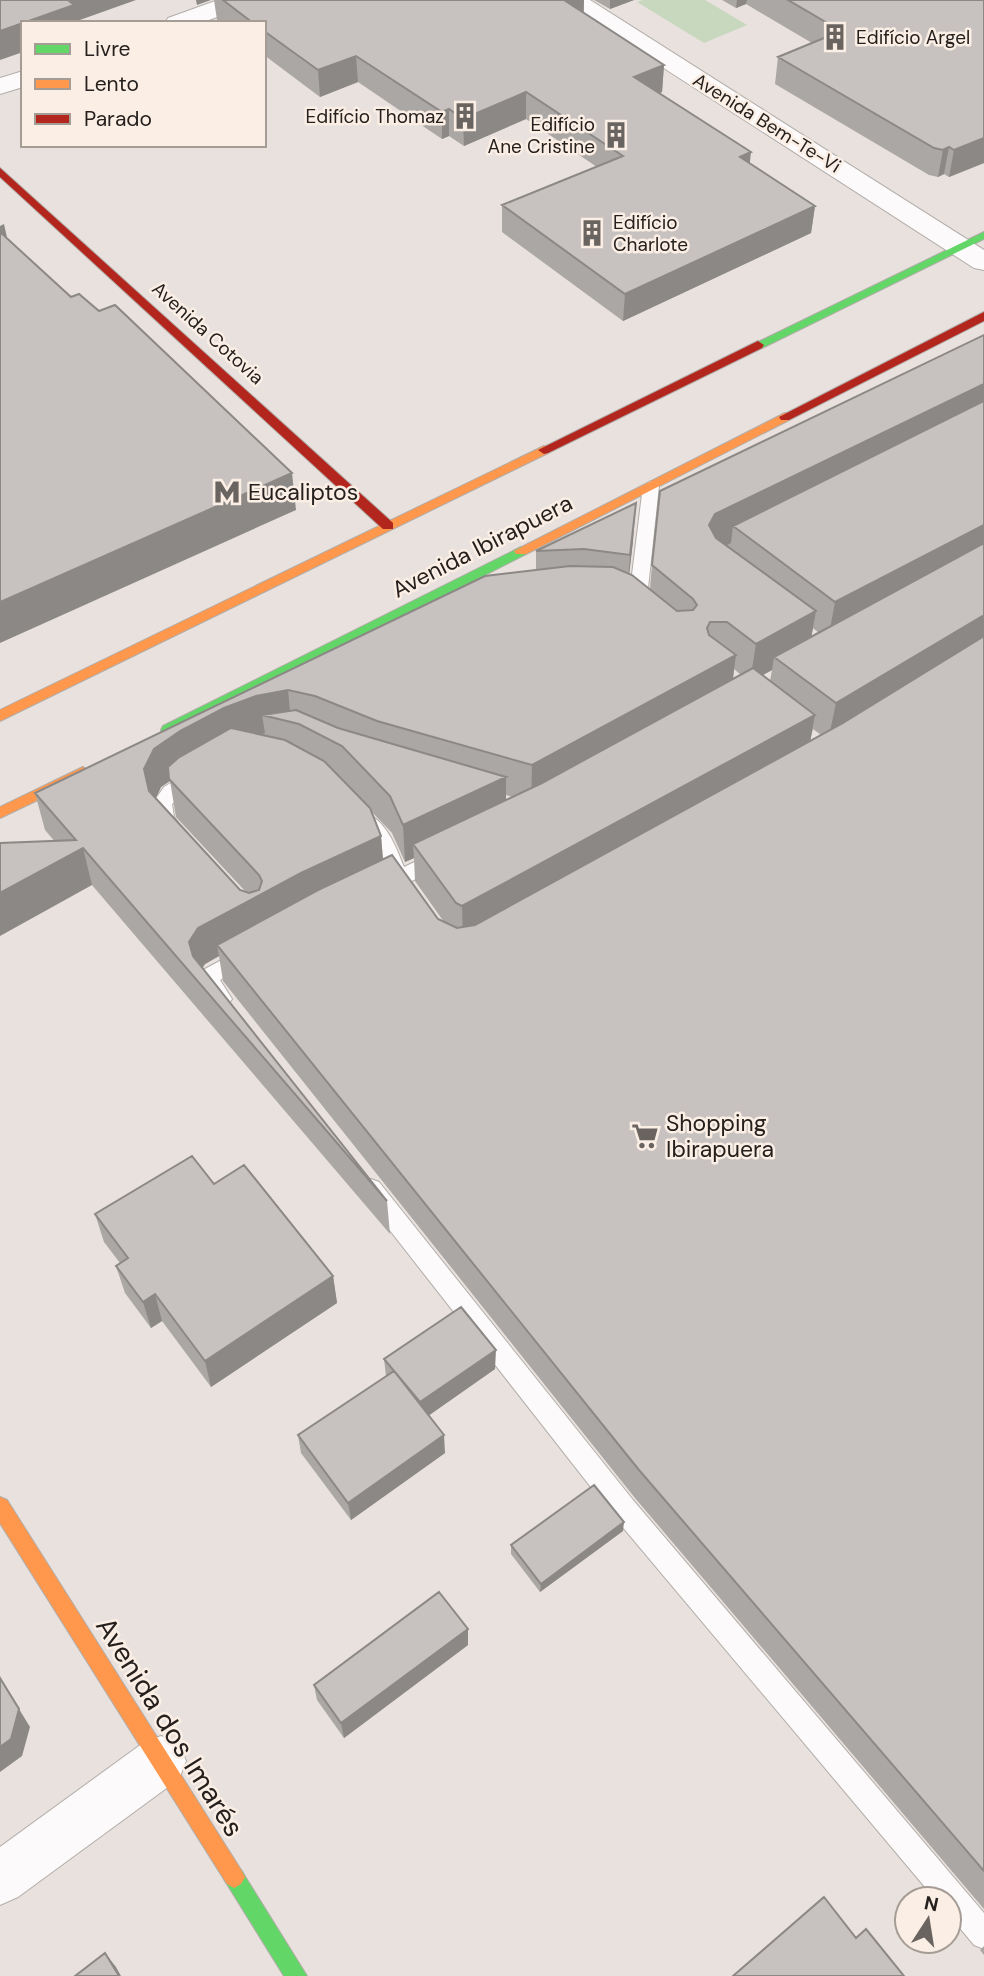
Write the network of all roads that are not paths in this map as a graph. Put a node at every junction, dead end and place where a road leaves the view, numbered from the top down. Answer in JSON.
{"nodes":[{"id":1,"x":241,"y":0,"type":"edge"},
{"id":2,"x":574,"y":0,"type":"edge"},
{"id":3,"x":183,"y":21,"type":"edge"},
{"id":4,"x":21,"y":79,"type":"edge"},
{"id":5,"x":0,"y":86,"type":"edge"},
{"id":6,"x":0,"y":171,"type":"edge"},
{"id":7,"x":972,"y":241,"type":"edge"},
{"id":8,"x":984,"y":262,"type":"edge"},
{"id":9,"x":984,"y":316,"type":"edge"},
{"id":10,"x":651,"y":486,"type":"junction"},
{"id":11,"x":388,"y":526,"type":"junction"},
{"id":12,"x":445,"y":610,"type":"edge"},
{"id":13,"x":397,"y":616,"type":"junction"},
{"id":14,"x":654,"y":621,"type":"edge"},
{"id":15,"x":0,"y":716,"type":"edge"},
{"id":16,"x":149,"y":739,"type":"edge"},
{"id":17,"x":99,"y":764,"type":"edge"},
{"id":18,"x":215,"y":764,"type":"edge"},
{"id":19,"x":345,"y":801,"type":"edge"},
{"id":20,"x":0,"y":813,"type":"edge"},
{"id":21,"x":183,"y":841,"type":"edge"},
{"id":22,"x":460,"y":849,"type":"edge"},
{"id":23,"x":399,"y":879,"type":"junction"},
{"id":24,"x":363,"y":895,"type":"edge"},
{"id":25,"x":413,"y":898,"type":"edge"},
{"id":26,"x":269,"y":942,"type":"edge"},
{"id":27,"x":235,"y":1017,"type":"edge"},
{"id":28,"x":356,"y":1170,"type":"edge"},
{"id":29,"x":0,"y":1506,"type":"edge"},
{"id":30,"x":162,"y":1761,"type":"junction"},
{"id":31,"x":0,"y":1879,"type":"edge"},
{"id":32,"x":984,"y":1935,"type":"edge"},
{"id":33,"x":296,"y":1976,"type":"edge"}],
"edges":[{"from":1,"to":3,"type":"street"},
{"from":2,"to":7,"type":"street","name":"Avenida Bem-Te-Vi"},
{"from":4,"to":5,"type":"street"},
{"from":6,"to":11,"type":"main road","name":"Avenida Cotovia"},
{"from":7,"to":8,"type":"street"},
{"from":7,"to":11,"type":"main road"},
{"from":9,"to":10,"type":"main road","name":"Avenida Ibirapuera"},
{"from":10,"to":13,"type":"main road","name":"Avenida Ibirapuera"},
{"from":10,"to":14,"type":"lane"},
{"from":11,"to":15,"type":"main road"},
{"from":12,"to":13,"type":"lane"},
{"from":13,"to":16,"type":"main road","name":"Avenida Ibirapuera"},
{"from":17,"to":20,"type":"main road"},
{"from":18,"to":21,"type":"lane"},
{"from":19,"to":23,"type":"lane"},
{"from":22,"to":23,"type":"lane"},
{"from":23,"to":24,"type":"lane"},
{"from":23,"to":25,"type":"lane"},
{"from":26,"to":27,"type":"lane"},
{"from":28,"to":32,"type":"lane"},
{"from":29,"to":30,"type":"main road","name":"Avenida dos Imarés"},
{"from":30,"to":31,"type":"street"},
{"from":30,"to":33,"type":"main road","name":"Avenida dos Imarés"}]}
